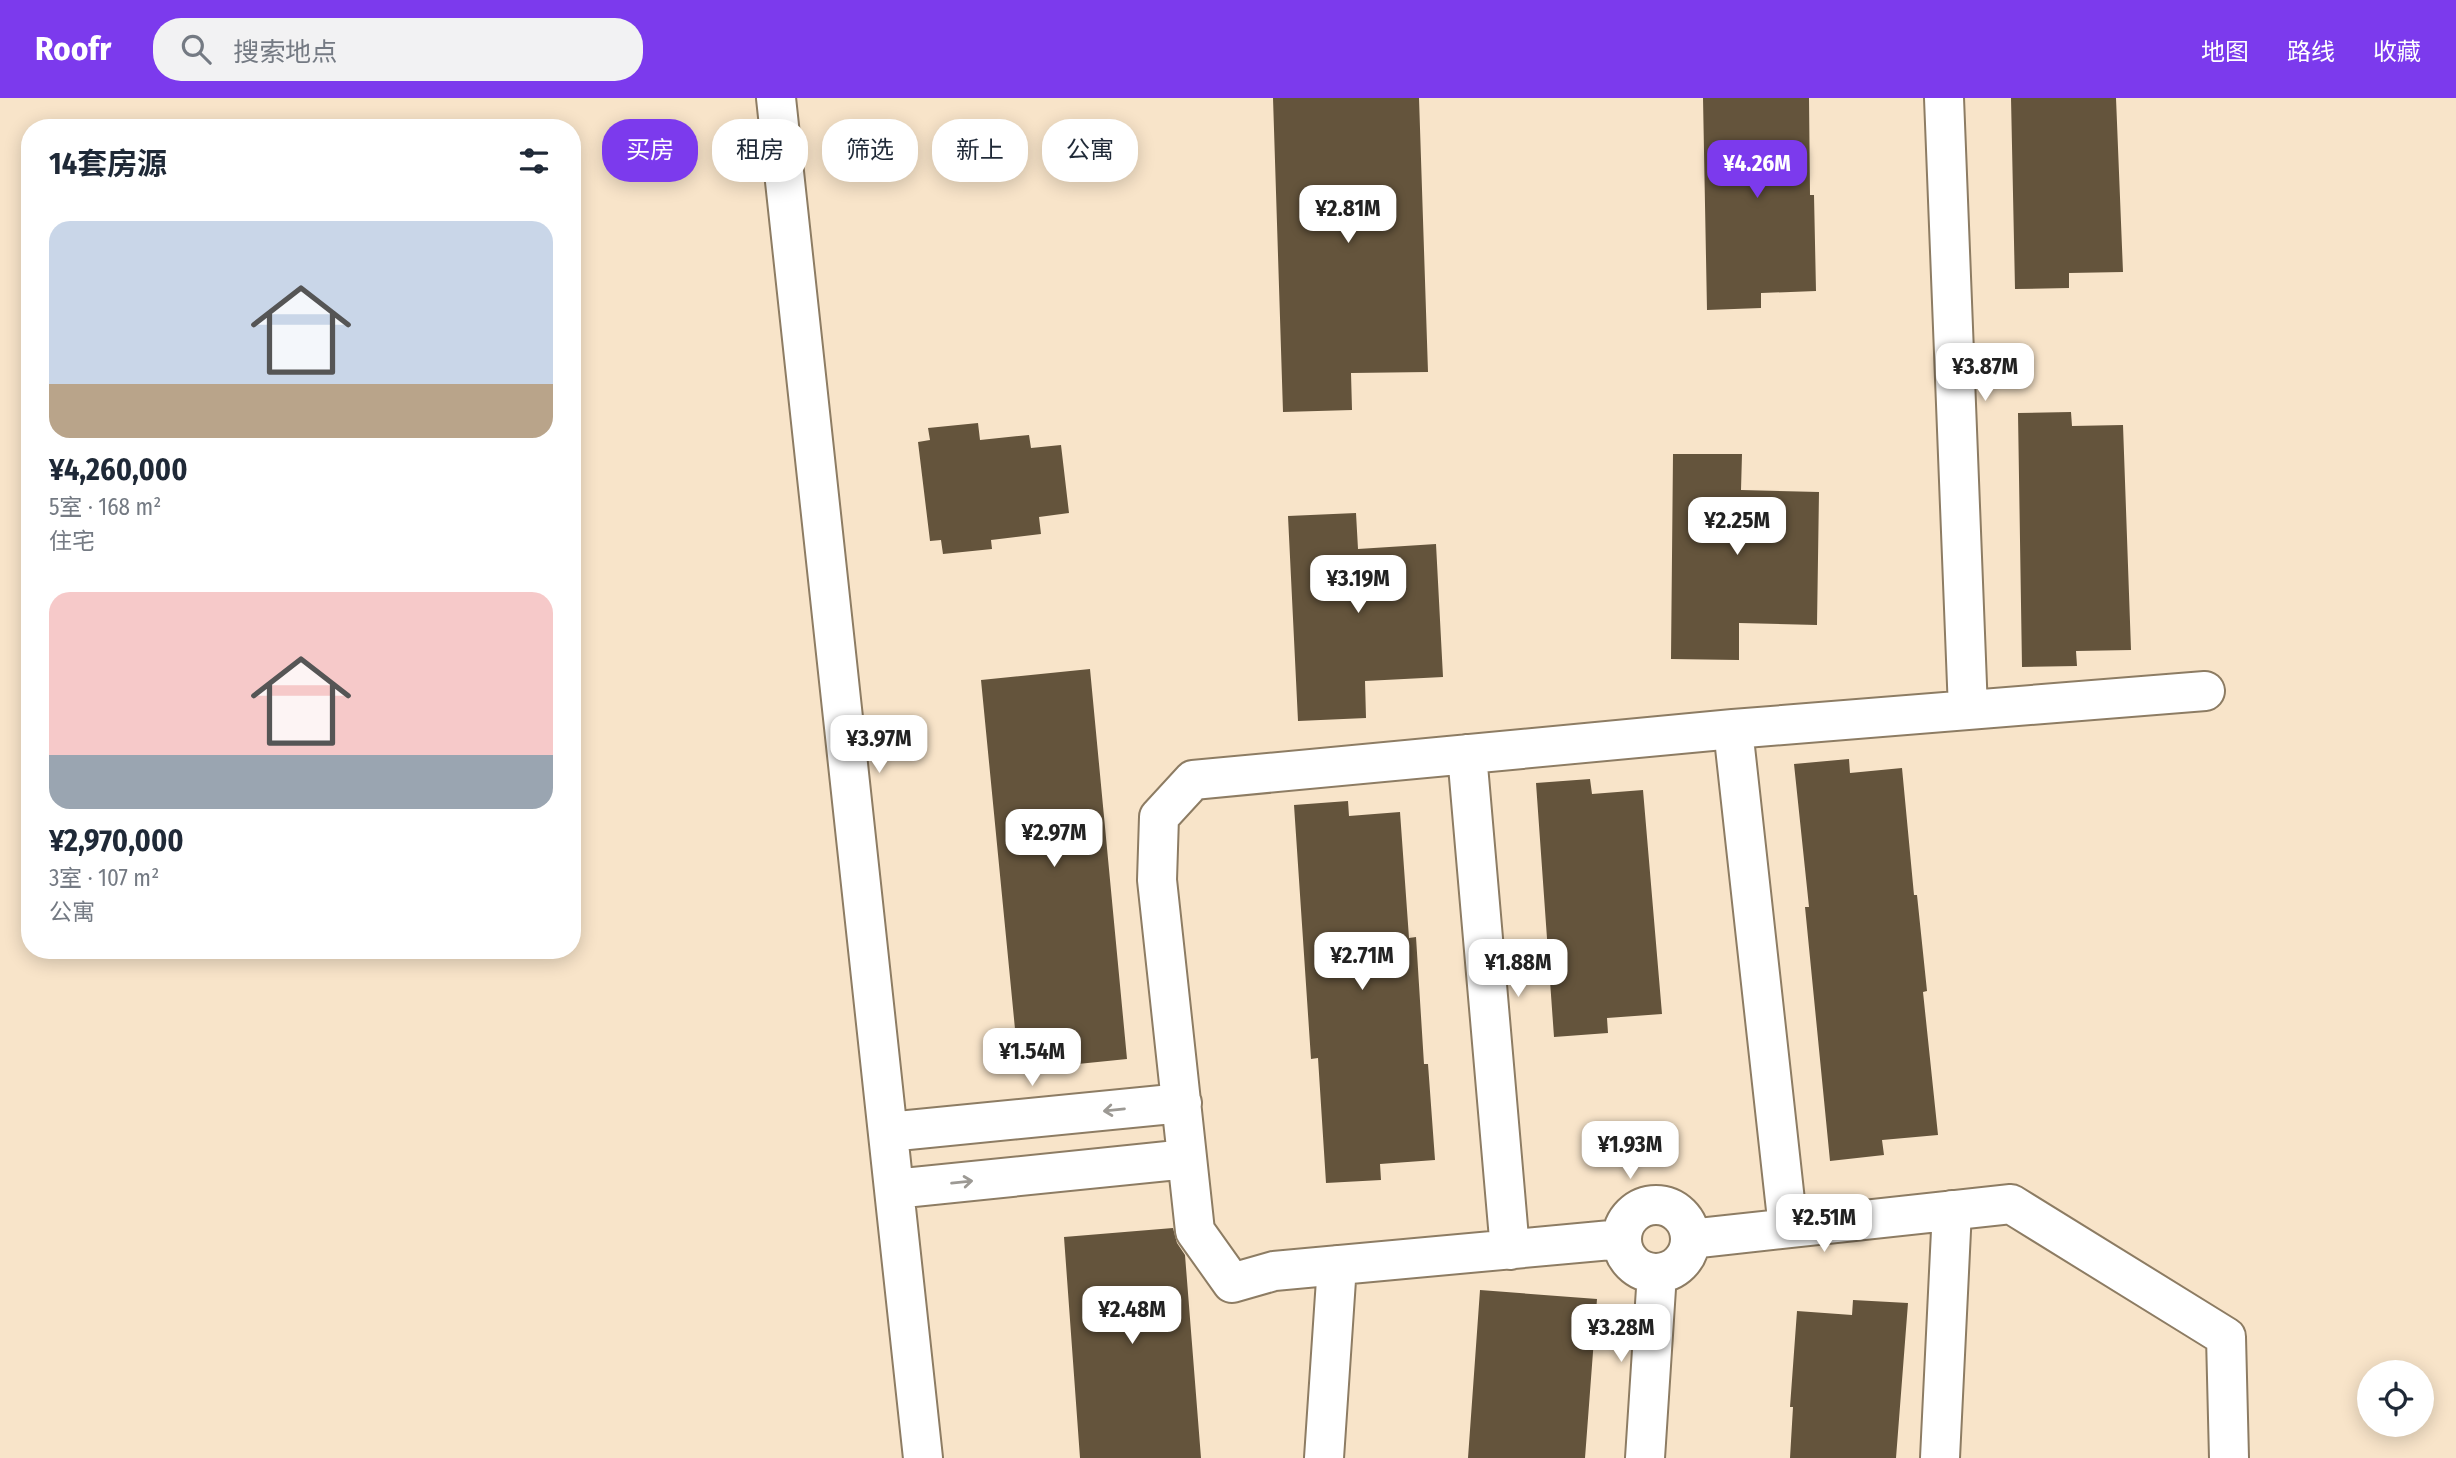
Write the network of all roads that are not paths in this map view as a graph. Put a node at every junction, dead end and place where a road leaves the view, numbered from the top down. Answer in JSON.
{"nodes":[{"id":1,"x":776,"y":98,"type":"edge"},
{"id":2,"x":1944,"y":98,"type":"edge"},
{"id":3,"x":2205,"y":691,"type":"dead end"},
{"id":4,"x":1968,"y":710,"type":"junction"},
{"id":5,"x":1732,"y":729,"type":"junction"},
{"id":6,"x":1466,"y":754,"type":"junction"},
{"id":7,"x":1182,"y":1103,"type":"junction"},
{"id":8,"x":888,"y":1132,"type":"junction"},
{"id":9,"x":1187,"y":1159,"type":"junction"},
{"id":10,"x":894,"y":1189,"type":"junction"},
{"id":11,"x":1952,"y":1210,"type":"junction"},
{"id":12,"x":1788,"y":1228,"type":"junction"},
{"id":13,"x":1622,"y":1239,"type":"junction"},
{"id":14,"x":1690,"y":1239,"type":"junction"},
{"id":15,"x":1510,"y":1250,"type":"junction"},
{"id":16,"x":1337,"y":1265,"type":"junction"},
{"id":17,"x":1657,"y":1273,"type":"junction"},
{"id":18,"x":923,"y":1458,"type":"edge"},
{"id":19,"x":1324,"y":1458,"type":"edge"},
{"id":20,"x":1645,"y":1458,"type":"edge"},
{"id":21,"x":1940,"y":1458,"type":"edge"},
{"id":22,"x":2229,"y":1458,"type":"edge"}],
"edges":[{"from":1,"to":8,"type":"street"},
{"from":2,"to":4,"type":"street"},
{"from":3,"to":4,"type":"street"},
{"from":4,"to":5,"type":"street"},
{"from":5,"to":6,"type":"street"},
{"from":5,"to":12,"type":"street"},
{"from":6,"to":7,"type":"street"},
{"from":6,"to":15,"type":"street"},
{"from":7,"to":8,"type":"street","one_way":true},
{"from":7,"to":9,"type":"street"},
{"from":8,"to":10,"type":"street"},
{"from":10,"to":9,"type":"street","one_way":true},
{"from":9,"to":16,"type":"street"},
{"from":10,"to":18,"type":"street"},
{"from":11,"to":12,"type":"street"},
{"from":11,"to":21,"type":"street"},
{"from":11,"to":22,"type":"street"},
{"from":12,"to":14,"type":"street"},
{"from":13,"to":14,"type":"street"},
{"from":13,"to":15,"type":"street"},
{"from":13,"to":17,"type":"street"},
{"from":14,"to":17,"type":"street"},
{"from":15,"to":16,"type":"street"},
{"from":16,"to":19,"type":"street"},
{"from":17,"to":20,"type":"street"}]}
